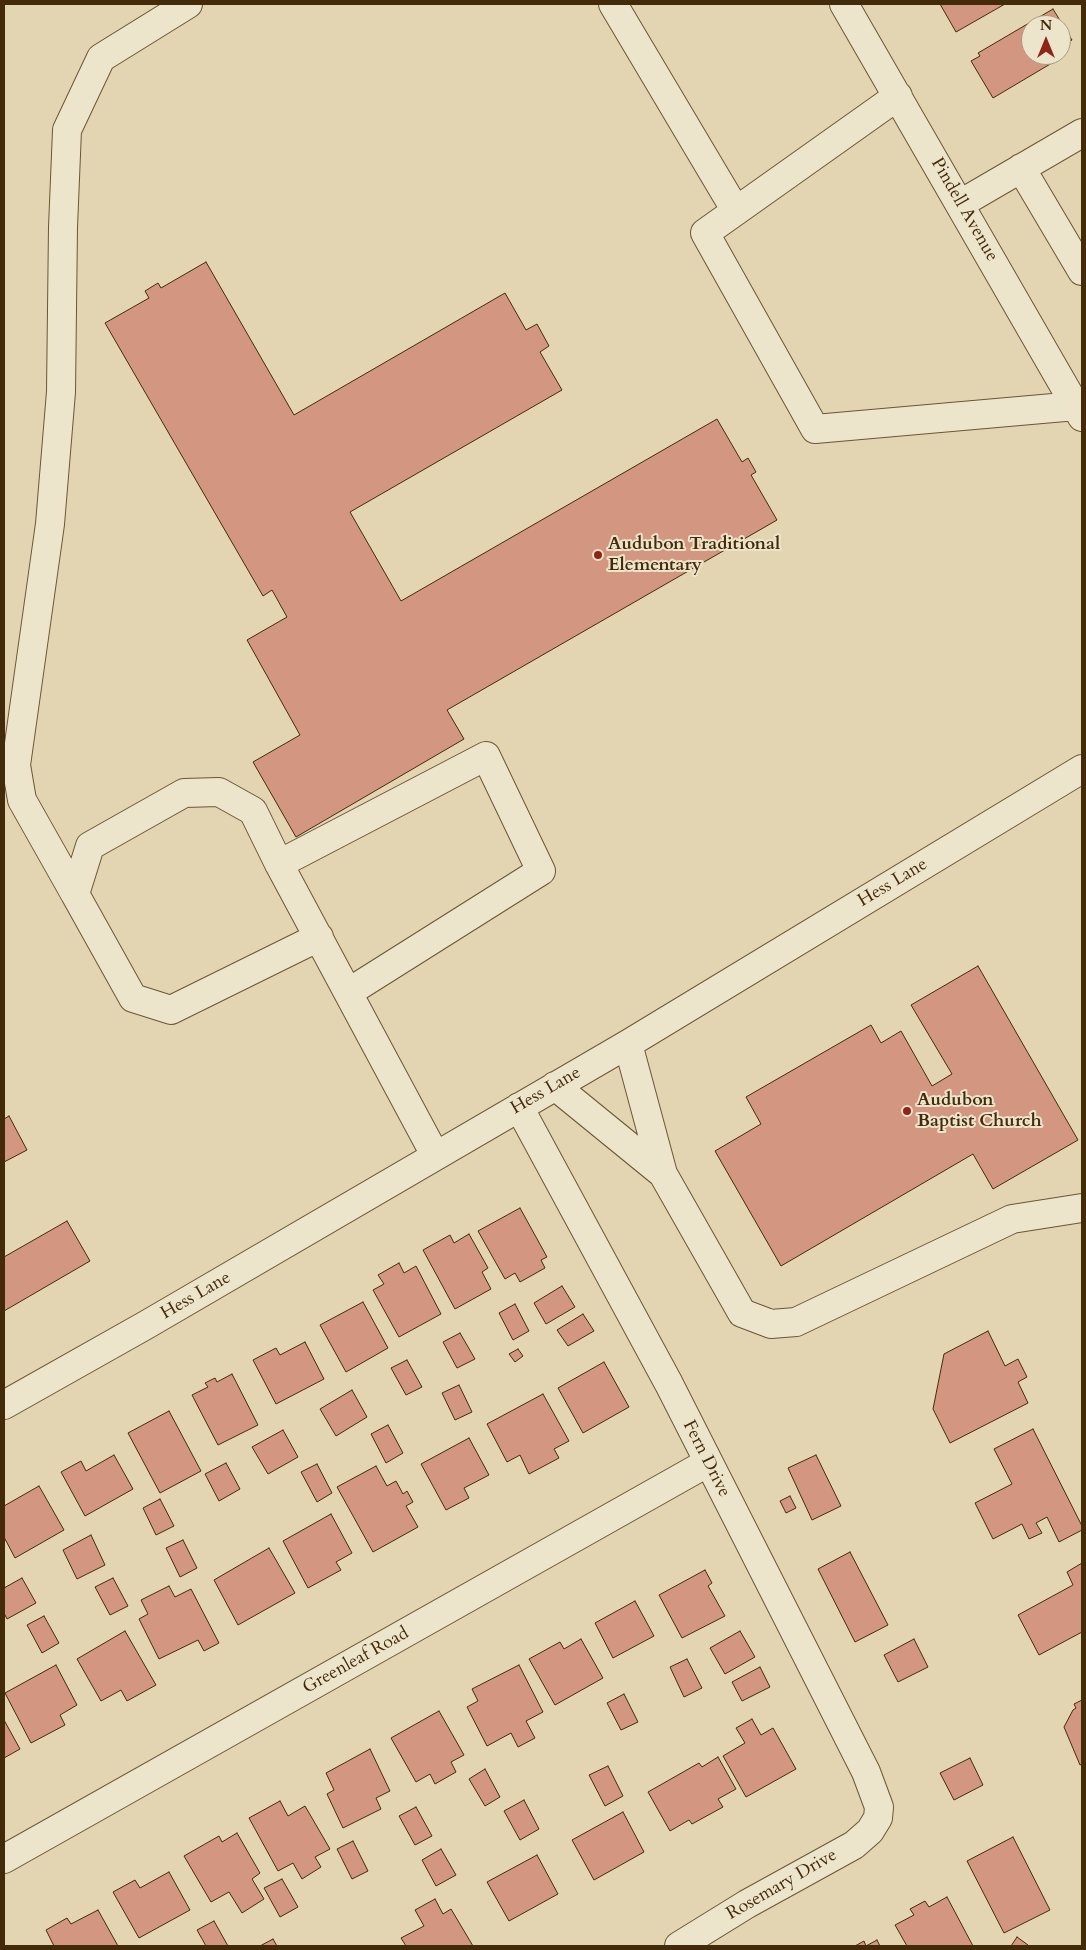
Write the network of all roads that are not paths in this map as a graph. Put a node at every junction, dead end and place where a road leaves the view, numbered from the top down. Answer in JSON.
{"nodes":[{"id":1,"x":188,"y":4,"type":"edge"},
{"id":2,"x":613,"y":4,"type":"edge"},
{"id":3,"x":844,"y":4,"type":"edge"},
{"id":4,"x":898,"y":96,"type":"junction"},
{"id":5,"x":1082,"y":132,"type":"edge"},
{"id":6,"x":1021,"y":168,"type":"junction"},
{"id":7,"x":960,"y":204,"type":"junction"},
{"id":8,"x":736,"y":211,"type":"junction"},
{"id":9,"x":1082,"y":271,"type":"edge"},
{"id":10,"x":1079,"y":412,"type":"edge"},
{"id":11,"x":1082,"y":769,"type":"edge"},
{"id":12,"x":279,"y":864,"type":"junction"},
{"id":13,"x":75,"y":894,"type":"junction"},
{"id":14,"x":319,"y":937,"type":"junction"},
{"id":15,"x":349,"y":992,"type":"junction"},
{"id":16,"x":628,"y":1044,"type":"junction"},
{"id":17,"x":555,"y":1086,"type":"junction"},
{"id":18,"x":519,"y":1106,"type":"junction"},
{"id":19,"x":435,"y":1155,"type":"junction"},
{"id":20,"x":663,"y":1174,"type":"junction"},
{"id":21,"x":1082,"y":1208,"type":"edge"},
{"id":22,"x":4,"y":1405,"type":"edge"},
{"id":23,"x":708,"y":1463,"type":"junction"},
{"id":24,"x":878,"y":1818,"type":"joint"},
{"id":25,"x":4,"y":1859,"type":"edge"},
{"id":26,"x":679,"y":1946,"type":"edge"}],
"edges":[{"from":1,"to":13,"type":"street"},
{"from":2,"to":8,"type":"street"},
{"from":3,"to":4,"type":"street","name":"Pindell Avenue"},
{"from":4,"to":7,"type":"street","name":"Pindell Avenue"},
{"from":4,"to":8,"type":"street"},
{"from":5,"to":6,"type":"street"},
{"from":6,"to":7,"type":"street"},
{"from":6,"to":9,"type":"street"},
{"from":7,"to":10,"type":"street","name":"Pindell Avenue"},
{"from":8,"to":10,"type":"street"},
{"from":11,"to":16,"type":"street","name":"Hess Lane"},
{"from":12,"to":13,"type":"street"},
{"from":12,"to":14,"type":"street"},
{"from":12,"to":15,"type":"street"},
{"from":13,"to":14,"type":"street"},
{"from":14,"to":15,"type":"street"},
{"from":15,"to":19,"type":"street"},
{"from":16,"to":17,"type":"street","name":"Hess Lane"},
{"from":16,"to":20,"type":"street"},
{"from":17,"to":18,"type":"street","name":"Hess Lane"},
{"from":17,"to":20,"type":"street"},
{"from":18,"to":19,"type":"street","name":"Hess Lane"},
{"from":18,"to":23,"type":"street","name":"Fern Drive"},
{"from":19,"to":22,"type":"street","name":"Hess Lane"},
{"from":20,"to":21,"type":"street"},
{"from":23,"to":24,"type":"street","name":"Fern Drive"},
{"from":23,"to":25,"type":"street","name":"Greenleaf Road"},
{"from":24,"to":26,"type":"street","name":"Rosemary Drive"}]}
